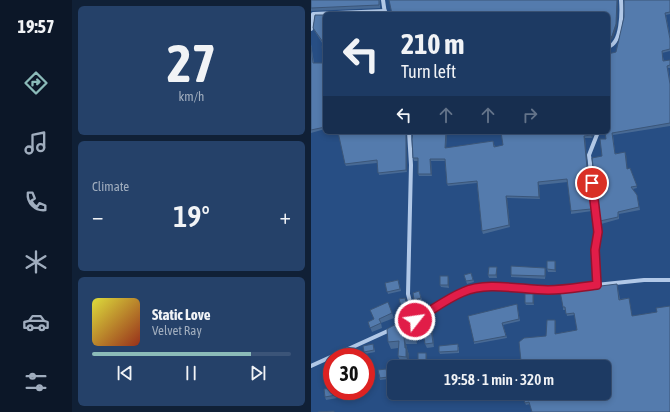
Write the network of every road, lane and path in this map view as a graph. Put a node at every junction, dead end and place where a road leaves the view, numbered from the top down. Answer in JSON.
{"nodes":[{"id":1,"x":383,"y":0,"type":"edge"},
{"id":2,"x":621,"y":0,"type":"edge"},
{"id":3,"x":385,"y":12,"type":"edge"},
{"id":4,"x":323,"y":14,"type":"edge"},
{"id":5,"x":311,"y":29,"type":"edge"},
{"id":6,"x":610,"y":46,"type":"edge"},
{"id":7,"x":409,"y":134,"type":"edge"},
{"id":8,"x":597,"y":134,"type":"edge"},
{"id":9,"x":670,"y":280,"type":"edge"},
{"id":10,"x":597,"y":285,"type":"junction"},
{"id":11,"x":415,"y":320,"type":"junction"},
{"id":12,"x":311,"y":366,"type":"edge"}],
"edges":[{"from":1,"to":3,"type":"street"},
{"from":2,"to":6,"type":"street"},
{"from":4,"to":5,"type":"street"},
{"from":7,"to":11,"type":"street"},
{"from":8,"to":10,"type":"street"},
{"from":9,"to":10,"type":"street"},
{"from":10,"to":11,"type":"street"},
{"from":11,"to":12,"type":"street"}]}
